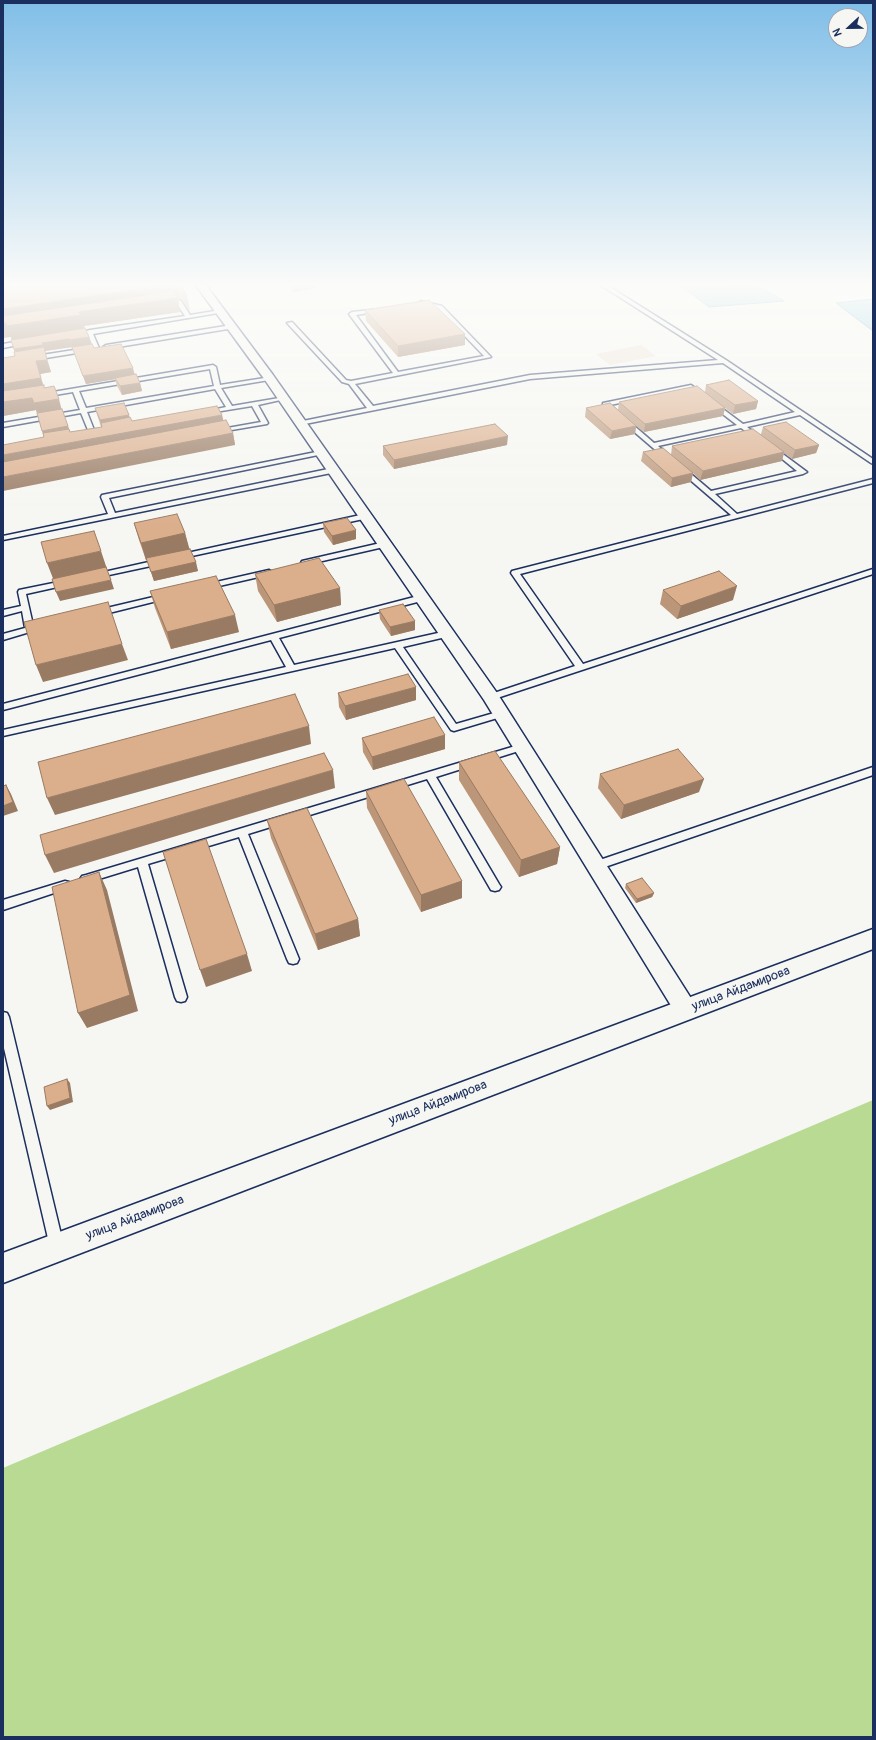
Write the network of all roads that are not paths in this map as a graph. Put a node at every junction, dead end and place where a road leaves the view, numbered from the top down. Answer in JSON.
{"nodes":[{"id":1,"x":260,"y":365,"type":"edge"},
{"id":2,"x":329,"y":365,"type":"edge"},
{"id":3,"x":390,"y":365,"type":"edge"},
{"id":4,"x":441,"y":365,"type":"edge"},
{"id":5,"x":665,"y":365,"type":"edge"},
{"id":6,"x":732,"y":365,"type":"edge"},
{"id":7,"x":396,"y":373,"type":"junction"},
{"id":8,"x":269,"y":378,"type":"junction"},
{"id":9,"x":351,"y":383,"type":"junction"},
{"id":10,"x":217,"y":387,"type":"junction"},
{"id":11,"x":75,"y":390,"type":"junction"},
{"id":12,"x":39,"y":396,"type":"edge"},
{"id":13,"x":283,"y":398,"type":"junction"},
{"id":14,"x":254,"y":404,"type":"junction"},
{"id":15,"x":230,"y":409,"type":"junction"},
{"id":16,"x":372,"y":409,"type":"junction"},
{"id":17,"x":84,"y":411,"type":"junction"},
{"id":18,"x":801,"y":413,"type":"junction"},
{"id":19,"x":199,"y":414,"type":"edge"},
{"id":20,"x":300,"y":423,"type":"junction"},
{"id":21,"x":3,"y":425,"type":"edge"},
{"id":22,"x":742,"y":426,"type":"junction"},
{"id":23,"x":100,"y":433,"type":"edge"},
{"id":24,"x":211,"y":433,"type":"edge"},
{"id":25,"x":92,"y":434,"type":"junction"},
{"id":26,"x":85,"y":436,"type":"edge"},
{"id":27,"x":653,"y":445,"type":"junction"},
{"id":28,"x":321,"y":453,"type":"junction"},
{"id":29,"x":873,"y":462,"type":"edge"},
{"id":30,"x":333,"y":470,"type":"junction"},
{"id":31,"x":873,"y":482,"type":"edge"},
{"id":32,"x":710,"y":493,"type":"junction"},
{"id":33,"x":112,"y":515,"type":"junction"},
{"id":34,"x":365,"y":516,"type":"junction"},
{"id":35,"x":737,"y":517,"type":"junction"},
{"id":36,"x":3,"y":538,"type":"edge"},
{"id":37,"x":385,"y":544,"type":"junction"},
{"id":38,"x":295,"y":566,"type":"edge"},
{"id":39,"x":280,"y":569,"type":"edge"},
{"id":40,"x":873,"y":571,"type":"edge"},
{"id":41,"x":195,"y":589,"type":"edge"},
{"id":42,"x":172,"y":595,"type":"edge"},
{"id":43,"x":422,"y":598,"type":"junction"},
{"id":44,"x":25,"y":607,"type":"junction"},
{"id":45,"x":3,"y":613,"type":"edge"},
{"id":46,"x":87,"y":615,"type":"edge"},
{"id":47,"x":49,"y":624,"type":"edge"},
{"id":48,"x":30,"y":629,"type":"junction"},
{"id":49,"x":447,"y":634,"type":"junction"},
{"id":50,"x":3,"y":637,"type":"edge"},
{"id":51,"x":274,"y":637,"type":"junction"},
{"id":52,"x":398,"y":646,"type":"junction"},
{"id":53,"x":581,"y":668,"type":"junction"},
{"id":54,"x":292,"y":669,"type":"junction"},
{"id":55,"x":491,"y":697,"type":"junction"},
{"id":56,"x":3,"y":707,"type":"edge"},
{"id":57,"x":501,"y":714,"type":"junction"},
{"id":58,"x":3,"y":733,"type":"edge"},
{"id":59,"x":522,"y":747,"type":"junction"},
{"id":60,"x":873,"y":771,"type":"edge"},
{"id":61,"x":430,"y":775,"type":"junction"},
{"id":62,"x":242,"y":832,"type":"junction"},
{"id":63,"x":142,"y":862,"type":"junction"},
{"id":64,"x":595,"y":866,"type":"junction"},
{"id":65,"x":494,"y":887,"type":"dead end"},
{"id":66,"x":3,"y":905,"type":"edge"},
{"id":67,"x":873,"y":939,"type":"edge"},
{"id":68,"x":292,"y":959,"type":"dead end"},
{"id":69,"x":181,"y":997,"type":"dead end"},
{"id":70,"x":686,"y":1010,"type":"junction"},
{"id":71,"x":3,"y":1017,"type":"edge"},
{"id":72,"x":57,"y":1247,"type":"junction"},
{"id":73,"x":3,"y":1268,"type":"edge"}],
"edges":[{"from":1,"to":8,"type":"street"},
{"from":2,"to":9,"type":"lane"},
{"from":3,"to":7,"type":"lane"},
{"from":4,"to":7,"type":"lane"},
{"from":5,"to":16,"type":"lane"},
{"from":6,"to":18,"type":"lane"},
{"from":7,"to":9,"type":"lane"},
{"from":8,"to":10,"type":"lane"},
{"from":8,"to":13,"type":"street"},
{"from":9,"to":16,"type":"lane"},
{"from":10,"to":11,"type":"lane"},
{"from":10,"to":15,"type":"lane"},
{"from":10,"to":17,"type":"lane"},
{"from":11,"to":12,"type":"lane"},
{"from":11,"to":17,"type":"lane"},
{"from":13,"to":14,"type":"lane"},
{"from":13,"to":20,"type":"street"},
{"from":14,"to":15,"type":"lane"},
{"from":14,"to":24,"type":"lane"},
{"from":15,"to":19,"type":"lane"},
{"from":16,"to":20,"type":"lane"},
{"from":17,"to":21,"type":"lane"},
{"from":17,"to":25,"type":"lane"},
{"from":18,"to":22,"type":"lane"},
{"from":18,"to":29,"type":"lane"},
{"from":20,"to":28,"type":"street"},
{"from":22,"to":27,"type":"lane"},
{"from":22,"to":27,"type":"lane"},
{"from":22,"to":32,"type":"lane"},
{"from":23,"to":25,"type":"lane"},
{"from":25,"to":26,"type":"lane"},
{"from":27,"to":32,"type":"lane"},
{"from":28,"to":30,"type":"street"},
{"from":28,"to":33,"type":"lane"},
{"from":30,"to":33,"type":"lane"},
{"from":30,"to":34,"type":"street"},
{"from":31,"to":35,"type":"lane"},
{"from":32,"to":35,"type":"lane"},
{"from":33,"to":36,"type":"lane"},
{"from":34,"to":37,"type":"street"},
{"from":34,"to":44,"type":"lane"},
{"from":35,"to":53,"type":"lane"},
{"from":37,"to":38,"type":"lane"},
{"from":37,"to":43,"type":"street"},
{"from":39,"to":41,"type":"lane"},
{"from":40,"to":53,"type":"lane"},
{"from":42,"to":46,"type":"lane"},
{"from":43,"to":49,"type":"street"},
{"from":43,"to":51,"type":"lane"},
{"from":44,"to":45,"type":"lane"},
{"from":44,"to":48,"type":"lane"},
{"from":47,"to":48,"type":"lane"},
{"from":48,"to":50,"type":"lane"},
{"from":49,"to":52,"type":"lane"},
{"from":49,"to":55,"type":"street"},
{"from":51,"to":54,"type":"lane"},
{"from":51,"to":56,"type":"lane"},
{"from":52,"to":54,"type":"lane"},
{"from":52,"to":57,"type":"lane"},
{"from":53,"to":55,"type":"lane"},
{"from":54,"to":58,"type":"lane"},
{"from":55,"to":57,"type":"street"},
{"from":57,"to":59,"type":"street"},
{"from":59,"to":61,"type":"lane"},
{"from":59,"to":64,"type":"street"},
{"from":60,"to":64,"type":"lane"},
{"from":61,"to":62,"type":"lane"},
{"from":61,"to":65,"type":"lane"},
{"from":62,"to":63,"type":"lane"},
{"from":62,"to":68,"type":"lane"},
{"from":63,"to":66,"type":"lane"},
{"from":63,"to":69,"type":"lane"},
{"from":64,"to":70,"type":"street"},
{"from":67,"to":70,"type":"main road","name":"улица Айдамирова"},
{"from":70,"to":72,"type":"main road","name":"улица Айдамирова"},
{"from":71,"to":72,"type":"lane"},
{"from":72,"to":73,"type":"main road","name":"улица Айдамирова"}]}
